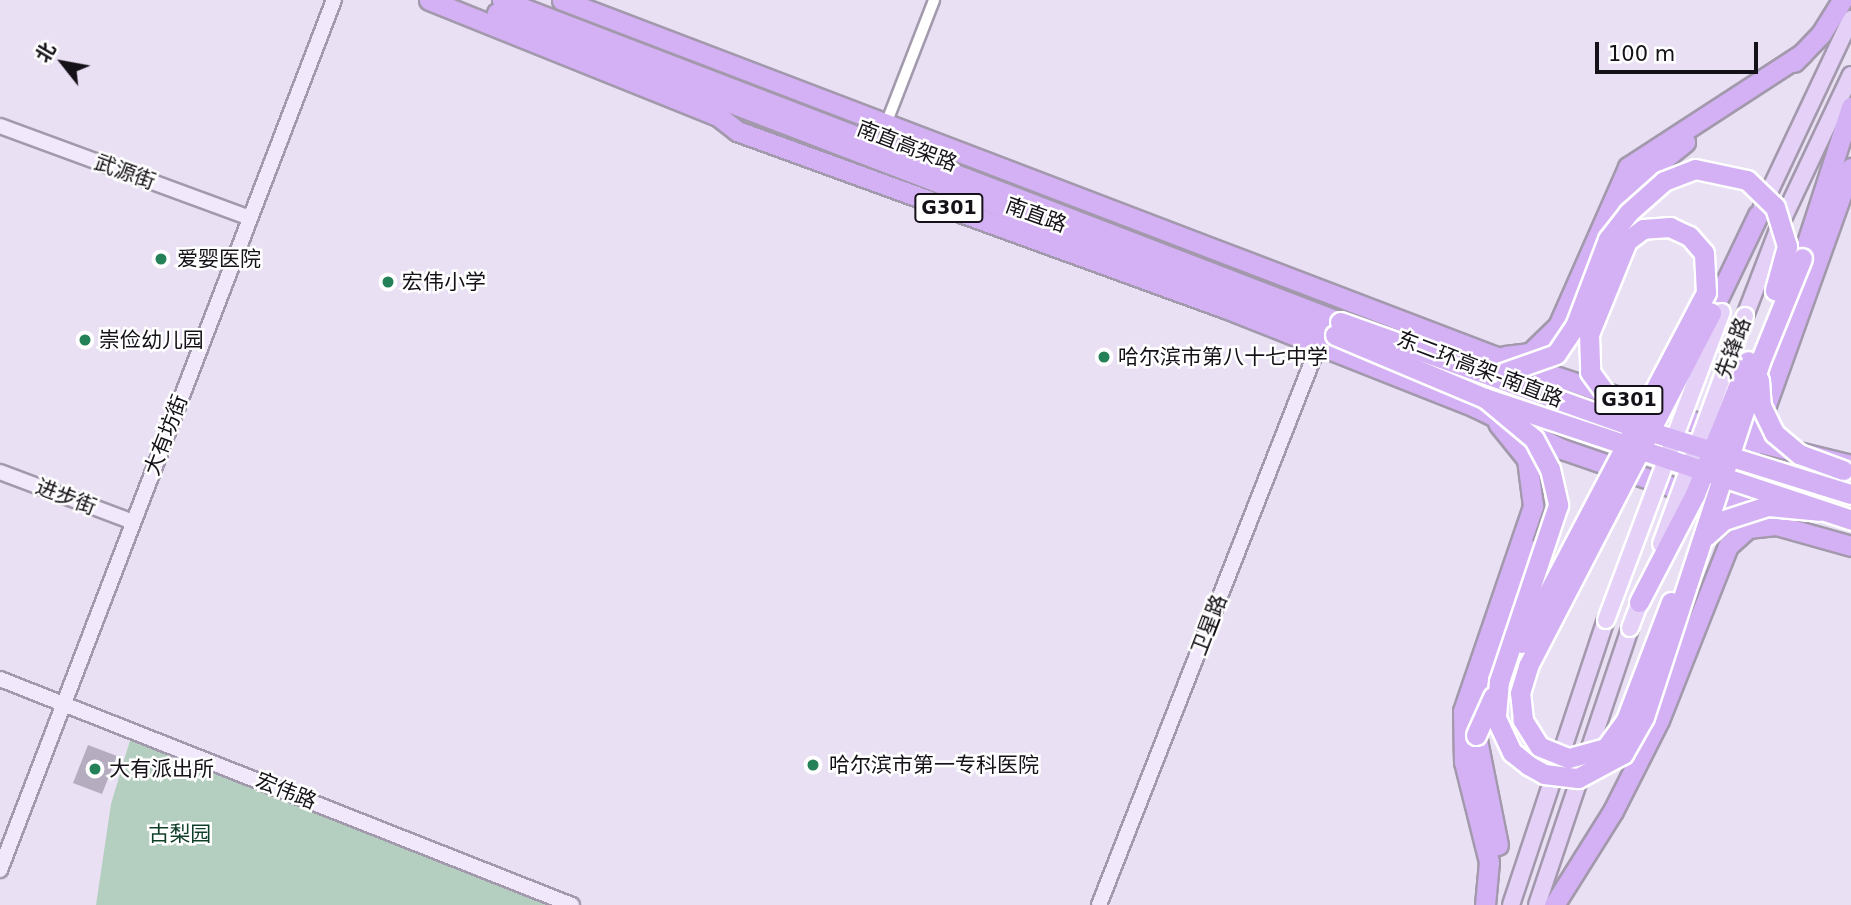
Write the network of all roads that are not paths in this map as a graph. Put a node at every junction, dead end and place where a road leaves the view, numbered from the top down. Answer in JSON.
{"nodes":[{"id":1,"x":334,"y":0,"type":"edge"},
{"id":2,"x":429,"y":0,"type":"edge"},
{"id":3,"x":463,"y":0,"type":"edge"},
{"id":4,"x":502,"y":0,"type":"edge"},
{"id":5,"x":562,"y":0,"type":"edge"},
{"id":6,"x":934,"y":0,"type":"edge"},
{"id":7,"x":1836,"y":0,"type":"edge"},
{"id":8,"x":1842,"y":0,"type":"edge"},
{"id":9,"x":1851,"y":19,"type":"edge"},
{"id":10,"x":1826,"y":27,"type":"junction"},
{"id":11,"x":1802,"y":54,"type":"junction"},
{"id":12,"x":1851,"y":75,"type":"edge"},
{"id":13,"x":1851,"y":107,"type":"edge"},
{"id":14,"x":886,"y":124,"type":"junction"},
{"id":15,"x":0,"y":125,"type":"edge"},
{"id":16,"x":737,"y":131,"type":"junction"},
{"id":17,"x":937,"y":139,"type":"junction"},
{"id":18,"x":1851,"y":168,"type":"edge"},
{"id":19,"x":1758,"y":215,"type":"joint"},
{"id":20,"x":250,"y":218,"type":"junction"},
{"id":21,"x":1608,"y":239,"type":"junction"},
{"id":22,"x":1716,"y":312,"type":"junction"},
{"id":23,"x":1331,"y":334,"type":"junction"},
{"id":24,"x":1421,"y":347,"type":"junction"},
{"id":25,"x":1494,"y":356,"type":"junction"},
{"id":26,"x":1760,"y":362,"type":"junction"},
{"id":27,"x":1417,"y":372,"type":"junction"},
{"id":28,"x":1493,"y":376,"type":"junction"},
{"id":29,"x":1775,"y":378,"type":"junction"},
{"id":30,"x":1480,"y":402,"type":"junction"},
{"id":31,"x":1629,"y":425,"type":"junction"},
{"id":32,"x":1753,"y":441,"type":"junction"},
{"id":33,"x":1844,"y":467,"type":"edge"},
{"id":34,"x":1550,"y":469,"type":"junction"},
{"id":35,"x":0,"y":472,"type":"edge"},
{"id":36,"x":1851,"y":494,"type":"edge"},
{"id":37,"x":1735,"y":509,"type":"junction"},
{"id":38,"x":1820,"y":511,"type":"junction"},
{"id":39,"x":1851,"y":520,"type":"edge"},
{"id":40,"x":133,"y":522,"type":"junction"},
{"id":41,"x":1748,"y":528,"type":"junction"},
{"id":42,"x":1851,"y":546,"type":"edge"},
{"id":43,"x":1639,"y":602,"type":"junction"},
{"id":44,"x":0,"y":679,"type":"edge"},
{"id":45,"x":63,"y":703,"type":"junction"},
{"id":46,"x":1476,"y":735,"type":"junction"},
{"id":47,"x":0,"y":870,"type":"edge"},
{"id":48,"x":572,"y":905,"type":"edge"},
{"id":49,"x":1099,"y":905,"type":"edge"},
{"id":50,"x":1485,"y":905,"type":"edge"},
{"id":51,"x":1497,"y":905,"type":"edge"},
{"id":52,"x":1511,"y":905,"type":"edge"},
{"id":53,"x":1537,"y":905,"type":"edge"},
{"id":54,"x":1554,"y":905,"type":"edge"}],
"edges":[{"from":1,"to":20,"type":"main road","name":"大有坊街"},
{"from":2,"to":16,"type":"highway","name":"南直路","number":"G301"},
{"from":3,"to":23,"type":"highway","name":"南直高架路"},
{"from":4,"to":23,"type":"highway","name":"南直高架路"},
{"from":5,"to":14,"type":"highway","name":"南直路","number":"G301"},
{"from":6,"to":14,"type":"street"},
{"from":7,"to":10,"type":"highway"},
{"from":8,"to":10,"type":"highway"},
{"from":9,"to":19,"type":"main road"},
{"from":10,"to":11,"type":"highway"},
{"from":11,"to":21,"type":"highway","bridge":true},
{"from":11,"to":25,"type":"highway"},
{"from":12,"to":43,"type":"main road","name":"先锋路","bridge":true},
{"from":13,"to":26,"type":"highway","bridge":true},
{"from":14,"to":17,"type":"highway","name":"南直路","number":"G301"},
{"from":15,"to":20,"type":"main road","name":"武源街"},
{"from":16,"to":23,"type":"highway","name":"南直路","number":"G301"},
{"from":16,"to":27,"type":"highway"},
{"from":17,"to":24,"type":"highway"},
{"from":17,"to":25,"type":"highway","name":"南直路","number":"G301"},
{"from":18,"to":29,"type":"highway"},
{"from":19,"to":22,"type":"highway"},
{"from":20,"to":40,"type":"main road","name":"大有坊街"},
{"from":21,"to":28,"type":"highway","bridge":true},
{"from":21,"to":43,"type":"highway","bridge":true},
{"from":22,"to":38,"type":"highway","bridge":true},
{"from":22,"to":52,"type":"main road","bridge":true},
{"from":23,"to":24,"type":"highway","name":"东二环高架-南直路","bridge":true},
{"from":23,"to":27,"type":"highway","name":"东二环高架-南直路","bridge":true},
{"from":23,"to":30,"type":"highway","name":"南直路","number":"G301"},
{"from":23,"to":49,"type":"main road","name":"卫星路"},
{"from":24,"to":28,"type":"highway","name":"东二环高架-南直路","bridge":true},
{"from":25,"to":30,"type":"street"},
{"from":25,"to":32,"type":"highway","number":"G301"},
{"from":26,"to":33,"type":"highway","bridge":true},
{"from":26,"to":34,"type":"highway","bridge":true},
{"from":27,"to":30,"type":"highway","name":"东二环高架-南直路","bridge":true},
{"from":28,"to":31,"type":"highway","name":"东二环高架-南直路","bridge":true},
{"from":29,"to":32,"type":"highway"},
{"from":29,"to":33,"type":"highway"},
{"from":30,"to":34,"type":"highway","bridge":true},
{"from":30,"to":37,"type":"highway"},
{"from":30,"to":38,"type":"highway","name":"东二环高架-南直路","bridge":true},
{"from":30,"to":50,"type":"highway"},
{"from":31,"to":36,"type":"highway","name":"东二环高架-南直路","bridge":true},
{"from":31,"to":46,"type":"highway","bridge":true},
{"from":32,"to":33,"type":"highway","number":"G301"},
{"from":32,"to":37,"type":"highway"},
{"from":34,"to":46,"type":"highway","bridge":true},
{"from":35,"to":40,"type":"main road","name":"进步街"},
{"from":37,"to":41,"type":"highway"},
{"from":38,"to":39,"type":"highway","name":"东二环高架-南直路","bridge":true},
{"from":40,"to":45,"type":"main road","name":"大有坊街"},
{"from":41,"to":42,"type":"highway"},
{"from":41,"to":54,"type":"highway"},
{"from":43,"to":53,"type":"main road","name":"先锋路","bridge":true},
{"from":44,"to":45,"type":"main road","name":"宏伟路"},
{"from":45,"to":47,"type":"main road","name":"大有坊街"},
{"from":45,"to":48,"type":"main road","name":"宏伟路"},
{"from":46,"to":51,"type":"highway"}]}
